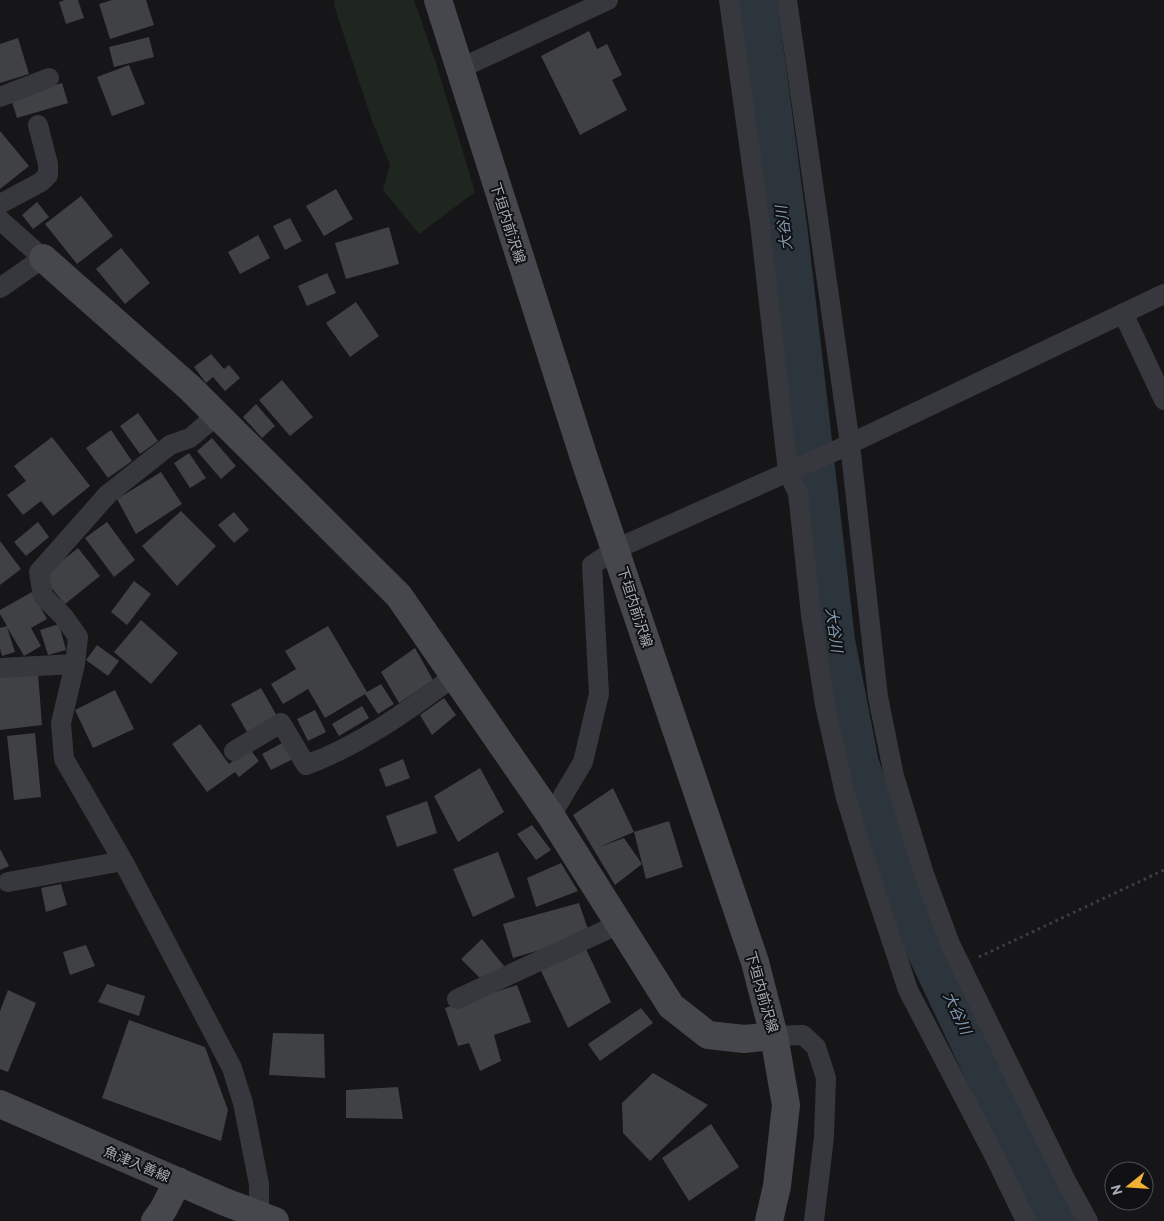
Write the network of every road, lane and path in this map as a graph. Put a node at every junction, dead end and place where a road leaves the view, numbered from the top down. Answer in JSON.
{"nodes":[{"id":1,"x":438,"y":0,"type":"edge"},
{"id":2,"x":608,"y":0,"type":"edge"},
{"id":3,"x":729,"y":0,"type":"edge"},
{"id":4,"x":787,"y":0,"type":"edge"},
{"id":5,"x":459,"y":69,"type":"junction"},
{"id":6,"x":49,"y":78,"type":"dead end"},
{"id":7,"x":0,"y":96,"type":"edge"},
{"id":8,"x":38,"y":125,"type":"dead end"},
{"id":9,"x":0,"y":204,"type":"edge"},
{"id":10,"x":0,"y":220,"type":"edge"},
{"id":11,"x":43,"y":258,"type":"junction"},
{"id":12,"x":0,"y":288,"type":"edge"},
{"id":13,"x":1164,"y":294,"type":"edge"},
{"id":14,"x":1123,"y":313,"type":"junction"},
{"id":15,"x":1164,"y":400,"type":"edge"},
{"id":16,"x":217,"y":415,"type":"junction"},
{"id":17,"x":844,"y":447,"type":"junction"},
{"id":18,"x":795,"y":468,"type":"junction"},
{"id":19,"x":616,"y":549,"type":"junction"},
{"id":20,"x":75,"y":664,"type":"junction"},
{"id":21,"x":0,"y":668,"type":"edge"},
{"id":22,"x":454,"y":676,"type":"junction"},
{"id":23,"x":234,"y":750,"type":"dead end"},
{"id":24,"x":550,"y":816,"type":"junction"},
{"id":25,"x":123,"y":861,"type":"junction"},
{"id":26,"x":1164,"y":870,"type":"edge"},
{"id":27,"x":8,"y":882,"type":"dead end"},
{"id":28,"x":619,"y":924,"type":"junction"},
{"id":29,"x":962,"y":965,"type":"junction"},
{"id":30,"x":457,"y":999,"type":"dead end"},
{"id":31,"x":774,"y":1036,"type":"junction"},
{"id":32,"x":0,"y":1104,"type":"edge"},
{"id":33,"x":178,"y":1181,"type":"junction"},
{"id":34,"x":267,"y":1218,"type":"edge"},
{"id":35,"x":155,"y":1221,"type":"edge"},
{"id":36,"x":769,"y":1221,"type":"edge"},
{"id":37,"x":814,"y":1221,"type":"edge"},
{"id":38,"x":1026,"y":1221,"type":"edge"},
{"id":39,"x":1088,"y":1221,"type":"edge"}],
"edges":[{"from":1,"to":5,"type":"main road","name":"下垣内前沢線"},
{"from":2,"to":5,"type":"street"},
{"from":3,"to":18,"type":"street"},
{"from":4,"to":17,"type":"street"},
{"from":5,"to":19,"type":"main road","name":"下垣内前沢線"},
{"from":6,"to":7,"type":"street"},
{"from":8,"to":9,"type":"street"},
{"from":10,"to":11,"type":"street"},
{"from":11,"to":12,"type":"street"},
{"from":11,"to":16,"type":"main road"},
{"from":13,"to":14,"type":"street"},
{"from":14,"to":15,"type":"street"},
{"from":14,"to":17,"type":"street"},
{"from":16,"to":20,"type":"street"},
{"from":16,"to":22,"type":"main road"},
{"from":17,"to":18,"type":"street"},
{"from":17,"to":29,"type":"street"},
{"from":18,"to":19,"type":"street"},
{"from":18,"to":38,"type":"street"},
{"from":19,"to":24,"type":"street"},
{"from":19,"to":31,"type":"main road","name":"下垣内前沢線"},
{"from":20,"to":21,"type":"street"},
{"from":20,"to":25,"type":"street"},
{"from":22,"to":23,"type":"street"},
{"from":22,"to":24,"type":"main road"},
{"from":24,"to":28,"type":"main road"},
{"from":25,"to":27,"type":"street"},
{"from":25,"to":34,"type":"street"},
{"from":26,"to":29,"type":"path"},
{"from":28,"to":30,"type":"street"},
{"from":28,"to":31,"type":"main road"},
{"from":29,"to":39,"type":"street"},
{"from":31,"to":36,"type":"main road","name":"下垣内前沢線"},
{"from":31,"to":37,"type":"street"},
{"from":32,"to":33,"type":"main road","name":"魚津入善線"},
{"from":33,"to":34,"type":"main road","name":"魚津入善線"},
{"from":33,"to":35,"type":"main road"}]}
